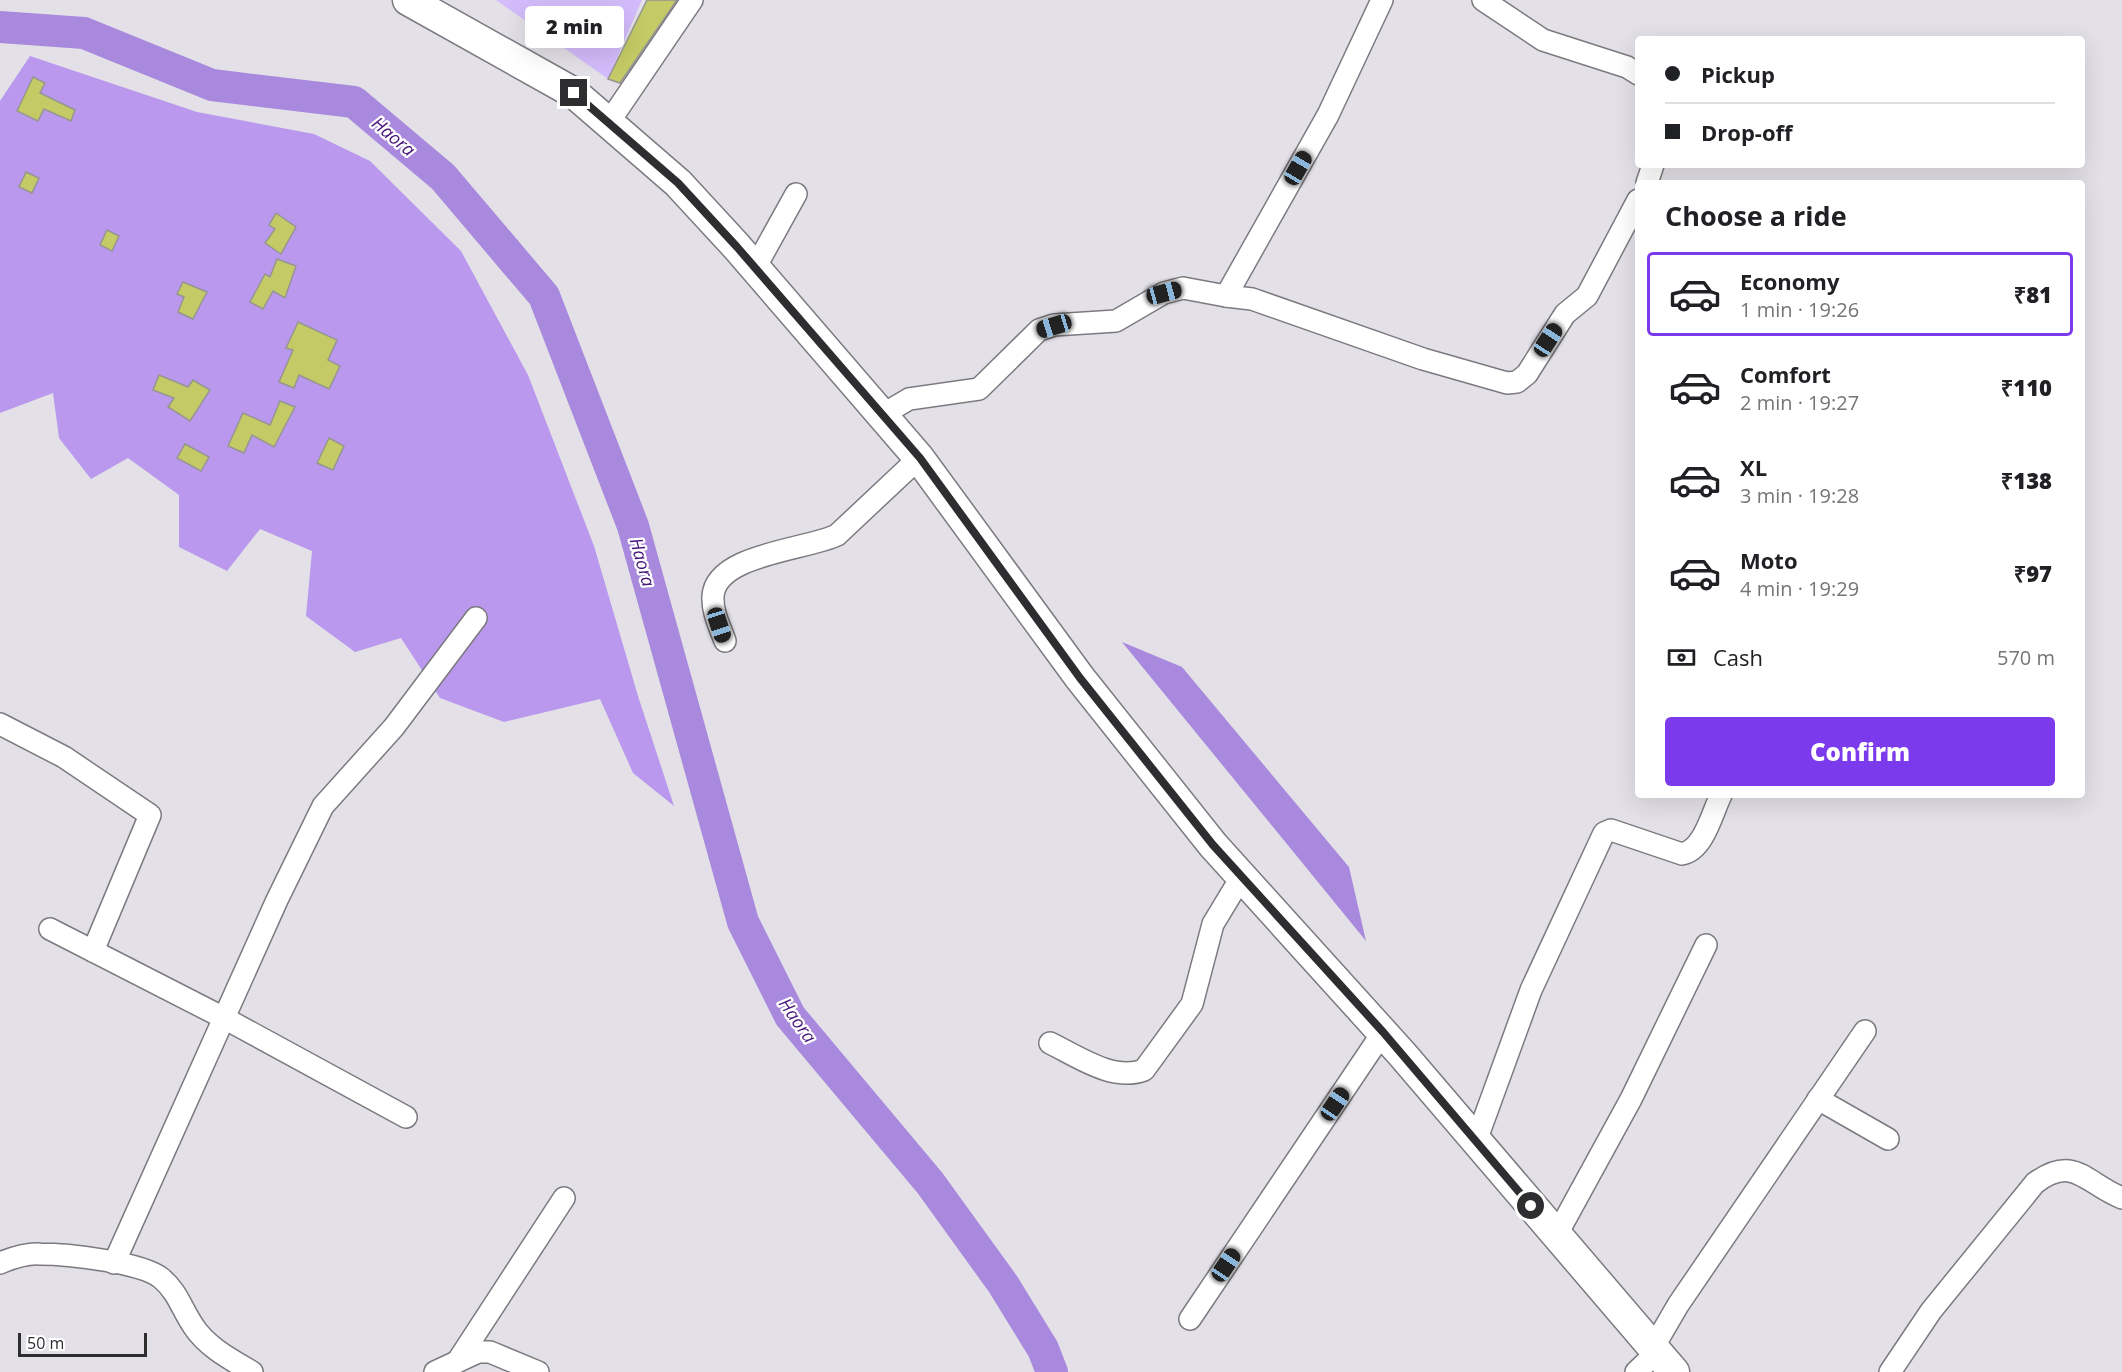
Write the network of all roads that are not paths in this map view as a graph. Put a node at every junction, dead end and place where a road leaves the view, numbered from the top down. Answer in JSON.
{"nodes":[{"id":1,"x":408,"y":0,"type":"edge"},
{"id":2,"x":692,"y":0,"type":"edge"},
{"id":3,"x":1382,"y":0,"type":"edge"},
{"id":4,"x":1483,"y":0,"type":"edge"},
{"id":5,"x":1635,"y":72,"type":"edge"},
{"id":6,"x":609,"y":122,"type":"junction"},
{"id":7,"x":796,"y":194,"type":"dead end"},
{"id":8,"x":1635,"y":206,"type":"edge"},
{"id":9,"x":756,"y":268,"type":"junction"},
{"id":10,"x":1226,"y":296,"type":"junction"},
{"id":11,"x":882,"y":415,"type":"junction"},
{"id":12,"x":920,"y":458,"type":"junction"},
{"id":13,"x":476,"y":618,"type":"dead end"},
{"id":14,"x":725,"y":641,"type":"dead end"},
{"id":15,"x":0,"y":724,"type":"edge"},
{"id":16,"x":1720,"y":798,"type":"edge"},
{"id":17,"x":1242,"y":876,"type":"junction"},
{"id":18,"x":50,"y":929,"type":"dead end"},
{"id":19,"x":1706,"y":945,"type":"dead end"},
{"id":20,"x":93,"y":951,"type":"junction"},
{"id":21,"x":224,"y":1018,"type":"junction"},
{"id":22,"x":1865,"y":1031,"type":"dead end"},
{"id":23,"x":1383,"y":1032,"type":"junction"},
{"id":24,"x":1050,"y":1043,"type":"dead end"},
{"id":25,"x":1818,"y":1099,"type":"junction"},
{"id":26,"x":406,"y":1117,"type":"dead end"},
{"id":27,"x":1888,"y":1139,"type":"dead end"},
{"id":28,"x":1476,"y":1141,"type":"junction"},
{"id":29,"x":564,"y":1198,"type":"dead end"},
{"id":30,"x":2122,"y":1198,"type":"edge"},
{"id":31,"x":1556,"y":1236,"type":"junction"},
{"id":32,"x":0,"y":1263,"type":"edge"},
{"id":33,"x":114,"y":1263,"type":"junction"},
{"id":34,"x":1190,"y":1319,"type":"dead end"},
{"id":35,"x":1655,"y":1361,"type":"edge"},
{"id":36,"x":457,"y":1362,"type":"junction"},
{"id":37,"x":247,"y":1371,"type":"edge"},
{"id":38,"x":435,"y":1372,"type":"edge"},
{"id":39,"x":538,"y":1372,"type":"edge"},
{"id":40,"x":1890,"y":1372,"type":"edge"}],
"edges":[{"from":1,"to":6,"type":"highway"},
{"from":2,"to":6,"type":"street"},
{"from":3,"to":10,"type":"street"},
{"from":4,"to":5,"type":"street"},
{"from":6,"to":9,"type":"highway"},
{"from":7,"to":9,"type":"street"},
{"from":8,"to":10,"type":"street"},
{"from":9,"to":11,"type":"highway"},
{"from":10,"to":11,"type":"street"},
{"from":11,"to":12,"type":"highway"},
{"from":12,"to":14,"type":"street"},
{"from":12,"to":17,"type":"highway"},
{"from":13,"to":21,"type":"street"},
{"from":15,"to":20,"type":"street"},
{"from":16,"to":28,"type":"street"},
{"from":17,"to":23,"type":"highway"},
{"from":17,"to":24,"type":"street"},
{"from":18,"to":20,"type":"street"},
{"from":19,"to":31,"type":"street"},
{"from":20,"to":21,"type":"street"},
{"from":21,"to":26,"type":"street"},
{"from":21,"to":33,"type":"street"},
{"from":22,"to":25,"type":"street"},
{"from":23,"to":28,"type":"highway"},
{"from":23,"to":34,"type":"street"},
{"from":25,"to":27,"type":"street"},
{"from":25,"to":35,"type":"street"},
{"from":28,"to":31,"type":"highway"},
{"from":29,"to":36,"type":"street"},
{"from":30,"to":40,"type":"street"},
{"from":31,"to":35,"type":"highway"},
{"from":32,"to":33,"type":"street"},
{"from":33,"to":37,"type":"street"},
{"from":36,"to":38,"type":"street"},
{"from":36,"to":39,"type":"street"}]}
